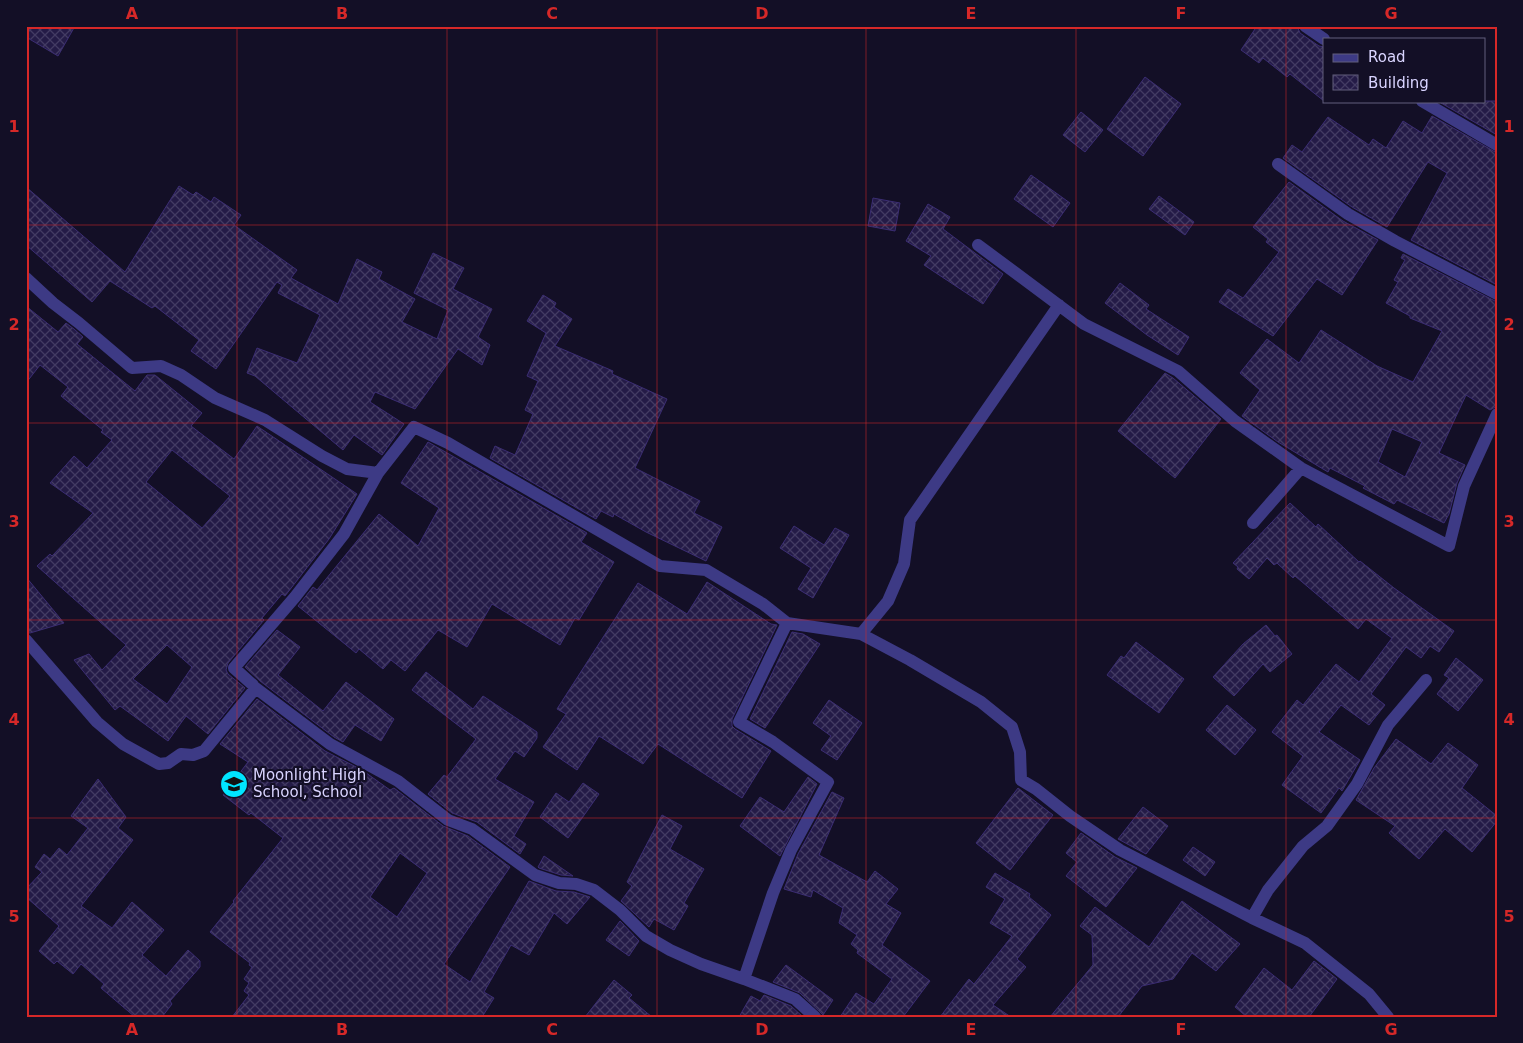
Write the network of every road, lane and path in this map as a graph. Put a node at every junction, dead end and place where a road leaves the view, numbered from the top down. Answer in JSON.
{"nodes":[{"id":1,"x":1305,"y":26,"type":"edge"},
{"id":2,"x":1323,"y":38,"type":"edge"},
{"id":3,"x":1424,"y":102,"type":"edge"},
{"id":4,"x":1497,"y":145,"type":"edge"},
{"id":5,"x":1278,"y":164,"type":"dead end"},
{"id":6,"x":978,"y":245,"type":"dead end"},
{"id":7,"x":26,"y":278,"type":"edge"},
{"id":8,"x":1497,"y":294,"type":"edge"},
{"id":9,"x":1059,"y":305,"type":"junction"},
{"id":10,"x":1497,"y":414,"type":"edge"},
{"id":11,"x":1301,"y":468,"type":"junction"},
{"id":12,"x":378,"y":473,"type":"junction"},
{"id":13,"x":1253,"y":523,"type":"dead end"},
{"id":14,"x":787,"y":623,"type":"junction"},
{"id":15,"x":861,"y":634,"type":"junction"},
{"id":16,"x":26,"y":640,"type":"edge"},
{"id":17,"x":1426,"y":680,"type":"dead end"},
{"id":18,"x":253,"y":686,"type":"junction"},
{"id":19,"x":1252,"y":918,"type":"junction"},
{"id":20,"x":744,"y":979,"type":"junction"},
{"id":21,"x":815,"y":1017,"type":"edge"},
{"id":22,"x":1388,"y":1017,"type":"edge"}],
"edges":[{"from":1,"to":2,"type":"street"},
{"from":3,"to":4,"type":"street"},
{"from":5,"to":8,"type":"street"},
{"from":6,"to":9,"type":"street"},
{"from":7,"to":12,"type":"street"},
{"from":9,"to":11,"type":"street"},
{"from":9,"to":15,"type":"street"},
{"from":10,"to":11,"type":"street"},
{"from":11,"to":13,"type":"street"},
{"from":12,"to":14,"type":"street"},
{"from":12,"to":18,"type":"street"},
{"from":14,"to":15,"type":"street"},
{"from":14,"to":20,"type":"street"},
{"from":15,"to":19,"type":"street"},
{"from":16,"to":18,"type":"street"},
{"from":17,"to":19,"type":"street"},
{"from":18,"to":20,"type":"street"},
{"from":19,"to":22,"type":"street"},
{"from":20,"to":21,"type":"street"}]}
